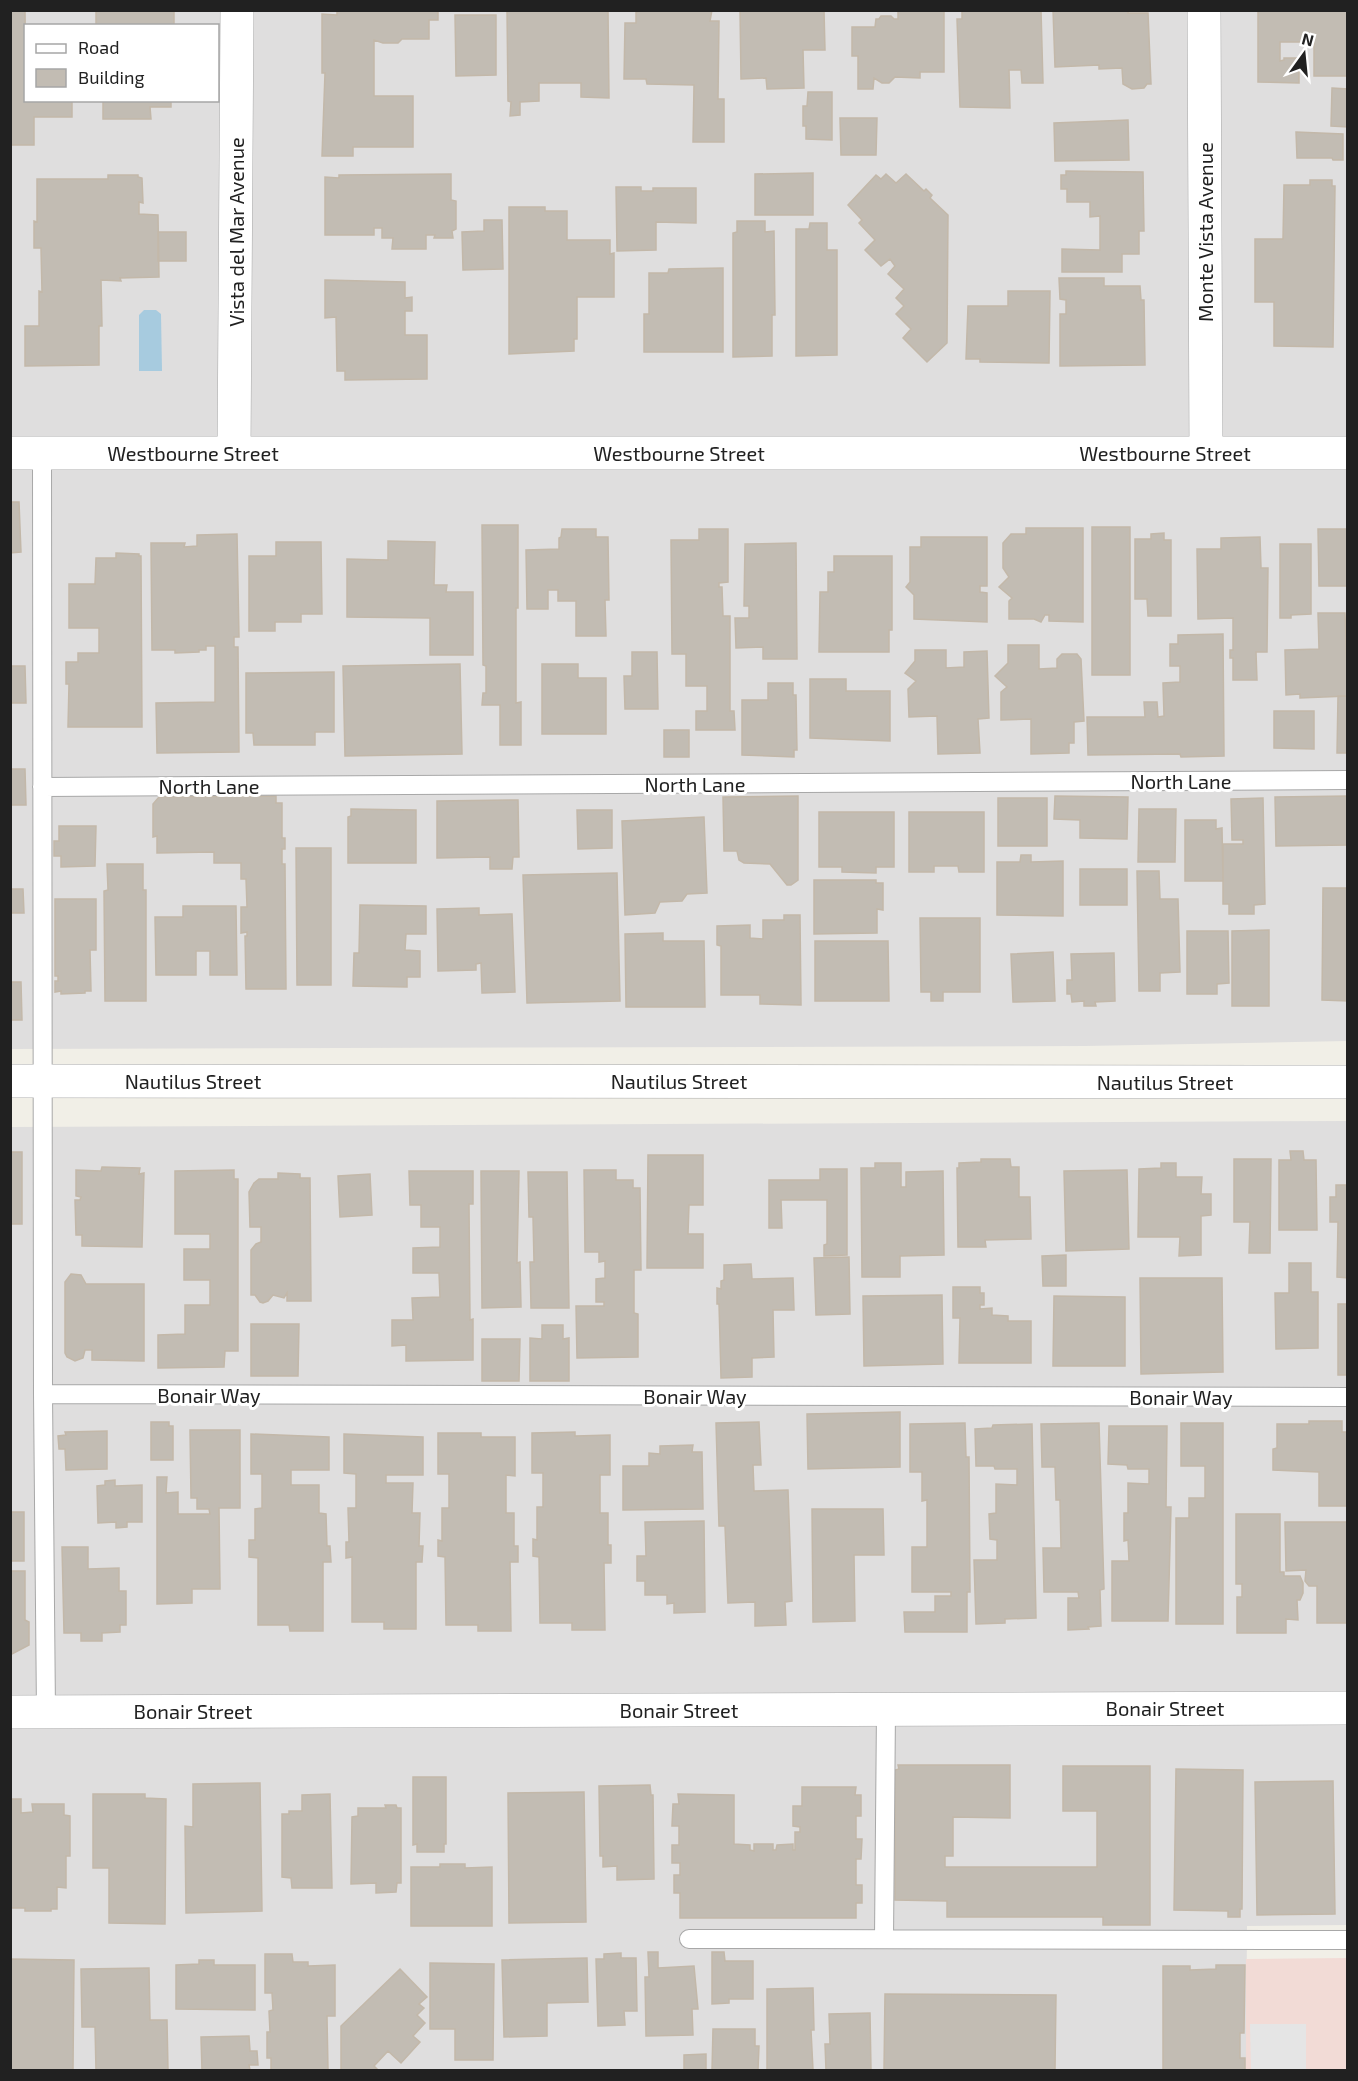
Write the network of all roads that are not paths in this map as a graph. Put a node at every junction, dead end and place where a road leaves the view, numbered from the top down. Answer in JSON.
{"nodes":[{"id":1,"x":237,"y":10,"type":"edge"},
{"id":2,"x":1204,"y":10,"type":"edge"},
{"id":3,"x":26,"y":453,"type":"edge"},
{"id":4,"x":234,"y":453,"type":"junction"},
{"id":5,"x":1206,"y":453,"type":"junction"},
{"id":6,"x":1347,"y":453,"type":"edge"},
{"id":7,"x":1347,"y":780,"type":"edge"},
{"id":8,"x":42,"y":787,"type":"junction"},
{"id":9,"x":10,"y":1081,"type":"edge"},
{"id":10,"x":43,"y":1081,"type":"junction"},
{"id":11,"x":1347,"y":1082,"type":"edge"},
{"id":12,"x":43,"y":1394,"type":"junction"},
{"id":13,"x":1347,"y":1397,"type":"edge"},
{"id":14,"x":1347,"y":1708,"type":"edge"},
{"id":15,"x":886,"y":1709,"type":"junction"},
{"id":16,"x":10,"y":1712,"type":"edge"},
{"id":17,"x":46,"y":1712,"type":"junction"},
{"id":18,"x":689,"y":1939,"type":"dead end"},
{"id":19,"x":884,"y":1939,"type":"junction"},
{"id":20,"x":1347,"y":1940,"type":"edge"}],
"edges":[{"from":1,"to":4,"type":"street","name":"Vista del Mar Avenue"},
{"from":2,"to":5,"type":"street","name":"Monte Vista Avenue"},
{"from":3,"to":4,"type":"street","name":"Westbourne Street"},
{"from":3,"to":8,"type":"lane"},
{"from":4,"to":5,"type":"street","name":"Westbourne Street"},
{"from":5,"to":6,"type":"street","name":"Westbourne Street"},
{"from":7,"to":8,"type":"lane","name":"North Lane"},
{"from":8,"to":10,"type":"lane"},
{"from":9,"to":10,"type":"street","name":"Nautilus Street"},
{"from":10,"to":11,"type":"street","name":"Nautilus Street"},
{"from":10,"to":12,"type":"lane"},
{"from":12,"to":13,"type":"lane","name":"Bonair Way"},
{"from":12,"to":17,"type":"lane"},
{"from":14,"to":15,"type":"street","name":"Bonair Street"},
{"from":15,"to":17,"type":"street","name":"Bonair Street"},
{"from":15,"to":19,"type":"lane"},
{"from":16,"to":17,"type":"street","name":"Bonair Street"},
{"from":18,"to":19,"type":"lane"},
{"from":19,"to":20,"type":"lane"}]}
